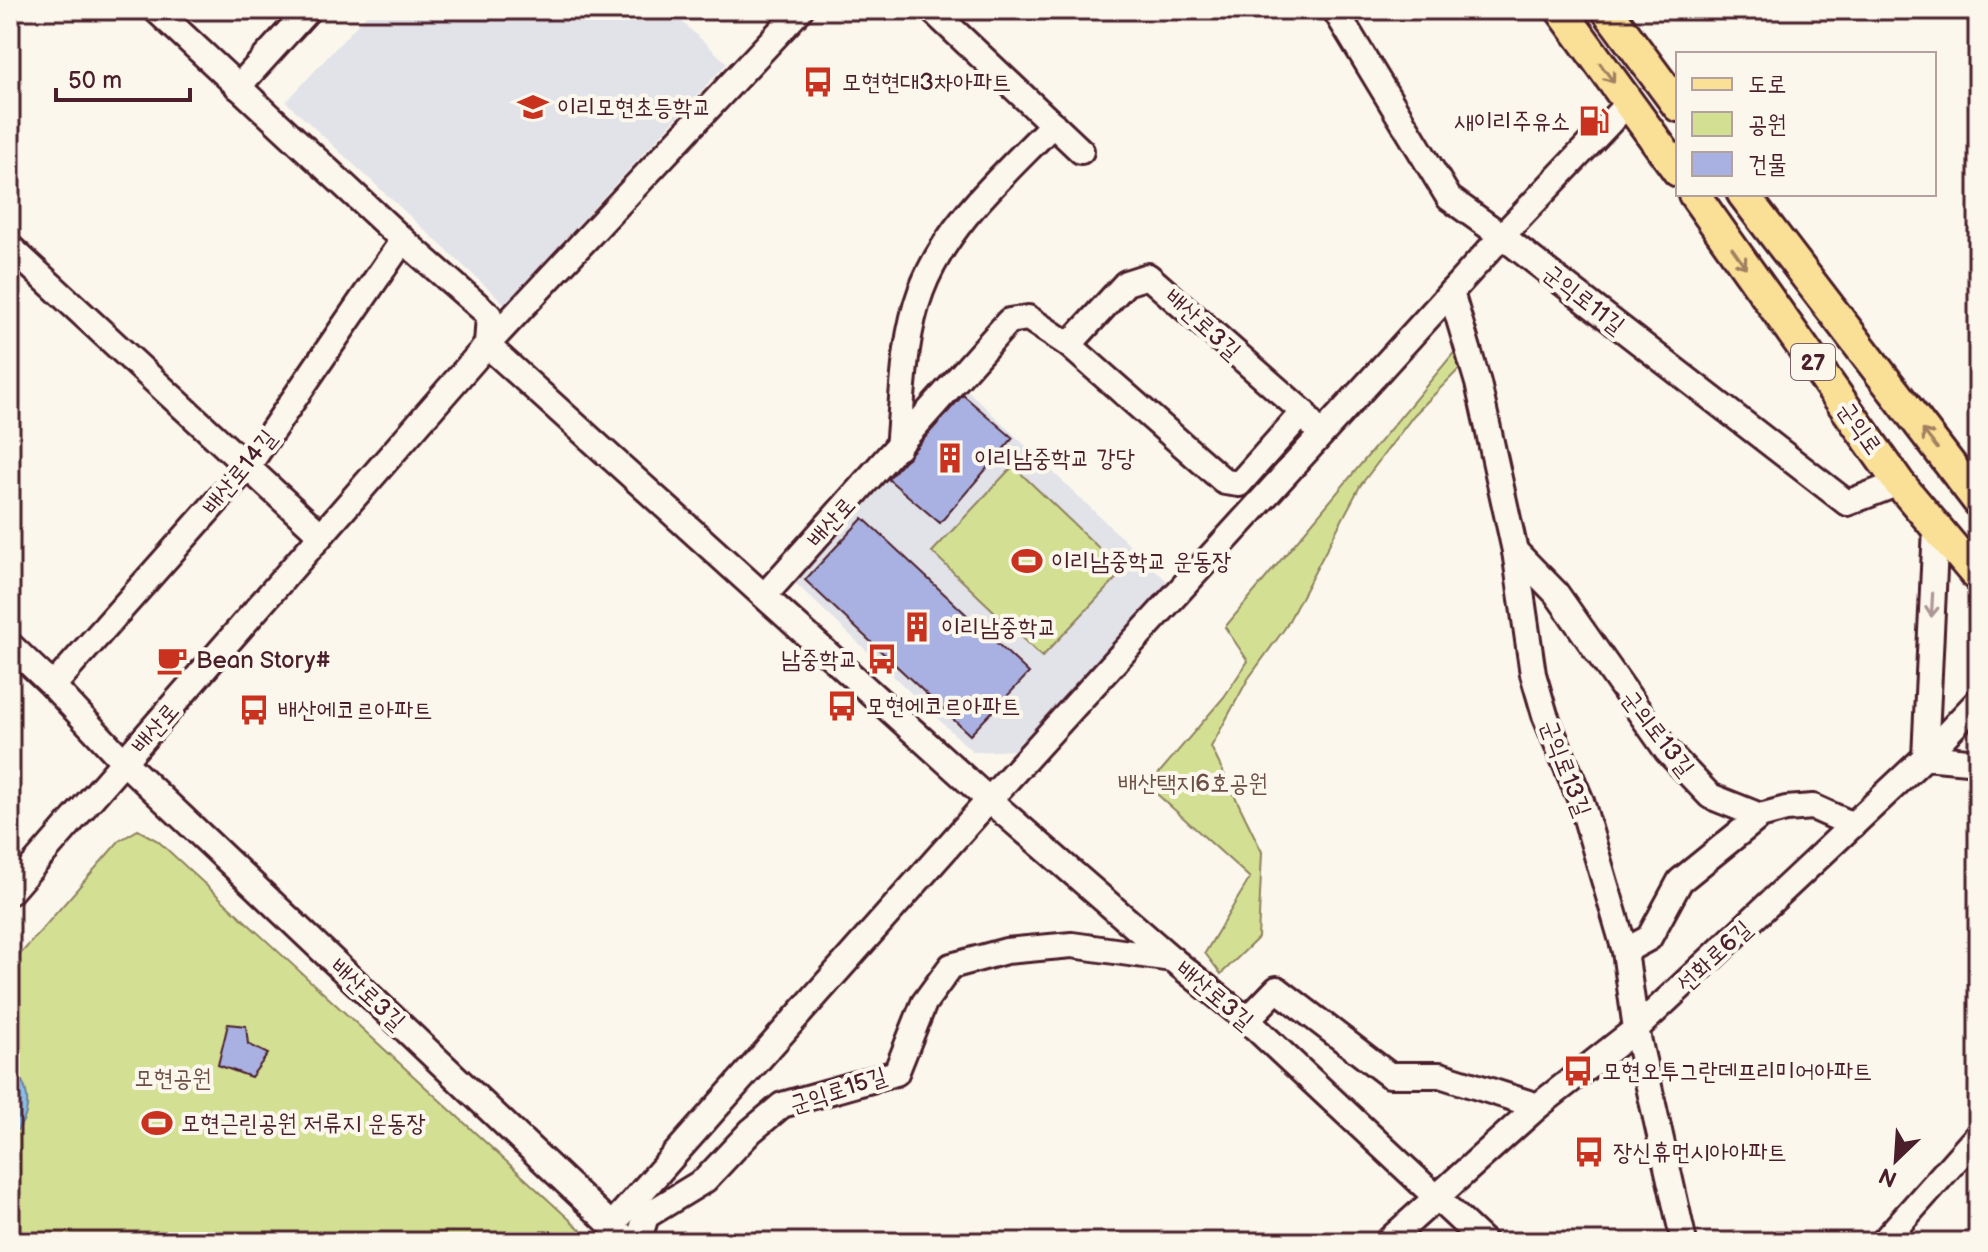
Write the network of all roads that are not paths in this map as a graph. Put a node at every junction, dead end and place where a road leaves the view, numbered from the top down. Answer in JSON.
{"nodes":[{"id":1,"x":156,"y":10,"type":"edge"},
{"id":2,"x":308,"y":10,"type":"edge"},
{"id":3,"x":800,"y":10,"type":"edge"},
{"id":4,"x":932,"y":10,"type":"edge"},
{"id":5,"x":1335,"y":10,"type":"edge"},
{"id":6,"x":1561,"y":10,"type":"edge"},
{"id":7,"x":1607,"y":10,"type":"edge"},
{"id":8,"x":238,"y":87,"type":"junction"},
{"id":9,"x":1629,"y":102,"type":"junction"},
{"id":10,"x":1676,"y":103,"type":"edge"},
{"id":11,"x":1053,"y":124,"type":"junction"},
{"id":12,"x":1081,"y":151,"type":"dead end"},
{"id":13,"x":1676,"y":168,"type":"edge"},
{"id":14,"x":1695,"y":196,"type":"edge"},
{"id":15,"x":1744,"y":196,"type":"edge"},
{"id":16,"x":1502,"y":236,"type":"junction"},
{"id":17,"x":403,"y":240,"type":"junction"},
{"id":18,"x":10,"y":247,"type":"edge"},
{"id":19,"x":1451,"y":292,"type":"junction"},
{"id":20,"x":487,"y":345,"type":"junction"},
{"id":21,"x":1069,"y":345,"type":"junction"},
{"id":22,"x":1303,"y":412,"type":"junction"},
{"id":23,"x":1320,"y":438,"type":"junction"},
{"id":24,"x":898,"y":448,"type":"junction"},
{"id":25,"x":248,"y":466,"type":"junction"},
{"id":26,"x":1899,"y":483,"type":"junction"},
{"id":27,"x":1978,"y":501,"type":"edge"},
{"id":28,"x":1936,"y":527,"type":"junction"},
{"id":29,"x":321,"y":535,"type":"junction"},
{"id":30,"x":1515,"y":551,"type":"junction"},
{"id":31,"x":1978,"y":577,"type":"edge"},
{"id":32,"x":765,"y":595,"type":"junction"},
{"id":33,"x":10,"y":645,"type":"edge"},
{"id":34,"x":53,"y":686,"type":"junction"},
{"id":35,"x":1978,"y":701,"type":"edge"},
{"id":36,"x":1925,"y":757,"type":"junction"},
{"id":37,"x":1978,"y":762,"type":"edge"},
{"id":38,"x":125,"y":763,"type":"junction"},
{"id":39,"x":989,"y":800,"type":"junction"},
{"id":40,"x":1760,"y":816,"type":"junction"},
{"id":41,"x":1853,"y":825,"type":"junction"},
{"id":42,"x":10,"y":892,"type":"edge"},
{"id":43,"x":1625,"y":951,"type":"junction"},
{"id":44,"x":1172,"y":959,"type":"junction"},
{"id":45,"x":1247,"y":1020,"type":"junction"},
{"id":46,"x":1636,"y":1029,"type":"junction"},
{"id":47,"x":1538,"y":1106,"type":"junction"},
{"id":48,"x":1978,"y":1135,"type":"edge"},
{"id":49,"x":1436,"y":1196,"type":"junction"},
{"id":50,"x":620,"y":1234,"type":"edge"},
{"id":51,"x":638,"y":1242,"type":"edge"},
{"id":52,"x":1387,"y":1242,"type":"edge"},
{"id":53,"x":1484,"y":1242,"type":"edge"},
{"id":54,"x":1684,"y":1242,"type":"edge"},
{"id":55,"x":1883,"y":1242,"type":"edge"}],
"edges":[{"from":1,"to":8,"type":"street"},
{"from":2,"to":8,"type":"street"},
{"from":3,"to":20,"type":"street","name":"배산로"},
{"from":4,"to":11,"type":"street"},
{"from":5,"to":16,"type":"street","name":"군익로11길"},
{"from":6,"to":9,"type":"main road","one_way":true},
{"from":7,"to":10,"type":"main road"},
{"from":8,"to":17,"type":"street"},
{"from":9,"to":13,"type":"main road"},
{"from":9,"to":16,"type":"street"},
{"from":11,"to":12,"type":"street"},
{"from":11,"to":24,"type":"street"},
{"from":14,"to":26,"type":"main road","name":"군익로","number":"27","one_way":true},
{"from":27,"to":15,"type":"main road","name":"군익로","number":"27","one_way":true},
{"from":16,"to":19,"type":"street","name":"배산로3길"},
{"from":16,"to":26,"type":"street","name":"군익로11길"},
{"from":17,"to":20,"type":"street"},
{"from":17,"to":25,"type":"street","name":"배산로14길"},
{"from":18,"to":25,"type":"street"},
{"from":19,"to":23,"type":"street","name":"배산로3길"},
{"from":19,"to":30,"type":"street","name":"군익로13길"},
{"from":20,"to":29,"type":"street","name":"배산로"},
{"from":20,"to":32,"type":"street"},
{"from":21,"to":22,"type":"street","name":"배산로3길"},
{"from":21,"to":22,"type":"street"},
{"from":21,"to":24,"type":"street"},
{"from":22,"to":23,"type":"street","name":"배산로3길"},
{"from":23,"to":39,"type":"street","name":"배산로3길"},
{"from":24,"to":32,"type":"street","name":"배산로"},
{"from":25,"to":29,"type":"street"},
{"from":25,"to":34,"type":"street","name":"배산로14길"},
{"from":26,"to":28,"type":"main road","name":"군익로","number":"27"},
{"from":28,"to":31,"type":"main road","name":"군익로","number":"27"},
{"from":28,"to":36,"type":"street","one_way":true},
{"from":29,"to":38,"type":"street","name":"배산로"},
{"from":30,"to":40,"type":"street","name":"군의로13길"},
{"from":30,"to":43,"type":"street","name":"군익로13길"},
{"from":32,"to":39,"type":"street","name":"배산로3길"},
{"from":33,"to":34,"type":"street","name":"배산로3길"},
{"from":34,"to":38,"type":"street","name":"배산로3길"},
{"from":35,"to":36,"type":"street","name":"선화로6길"},
{"from":36,"to":37,"type":"street"},
{"from":36,"to":41,"type":"street","name":"선화로6길"},
{"from":38,"to":42,"type":"street","name":"배산로"},
{"from":38,"to":50,"type":"street","name":"배산로3길"},
{"from":39,"to":44,"type":"street","name":"배산로3길"},
{"from":39,"to":50,"type":"street","name":"배산로3길"},
{"from":40,"to":41,"type":"street"},
{"from":40,"to":43,"type":"street"},
{"from":41,"to":46,"type":"street","name":"선화로6길"},
{"from":43,"to":46,"type":"street","name":"군익로13길"},
{"from":44,"to":45,"type":"street","name":"배산로3길"},
{"from":44,"to":51,"type":"street","name":"군익로15길"},
{"from":45,"to":47,"type":"street"},
{"from":45,"to":49,"type":"street","name":"배산로3길"},
{"from":46,"to":47,"type":"street","name":"선화로6길"},
{"from":46,"to":54,"type":"street","name":"군익로13길"},
{"from":47,"to":49,"type":"street","name":"선화로6길"},
{"from":48,"to":55,"type":"street"},
{"from":49,"to":52,"type":"street","name":"선화로6길"},
{"from":49,"to":53,"type":"street"}]}
